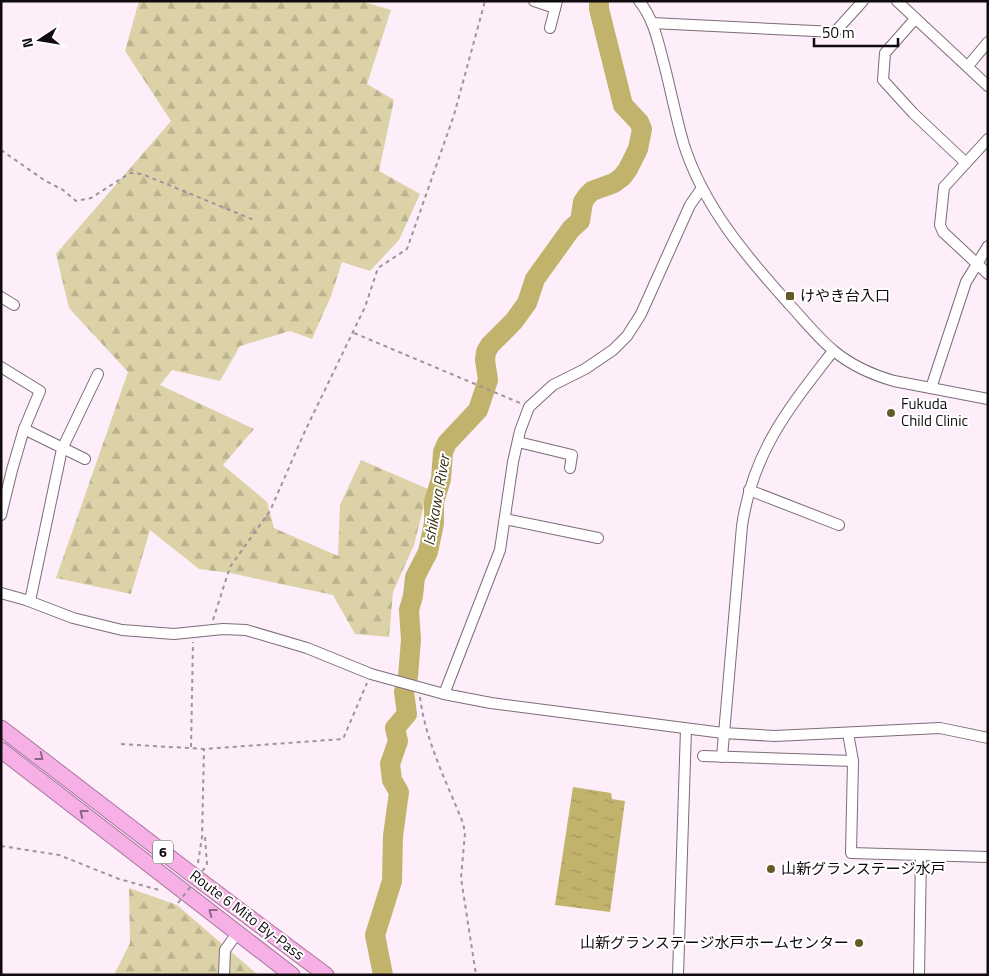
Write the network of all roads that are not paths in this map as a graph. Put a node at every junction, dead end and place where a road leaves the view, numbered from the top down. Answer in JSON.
{"nodes":[{"id":1,"x":534,"y":1,"type":"edge"},
{"id":2,"x":639,"y":1,"type":"edge"},
{"id":3,"x":863,"y":1,"type":"edge"},
{"id":4,"x":897,"y":1,"type":"edge"},
{"id":5,"x":556,"y":5,"type":"edge"},
{"id":6,"x":915,"y":19,"type":"junction"},
{"id":7,"x":652,"y":23,"type":"junction"},
{"id":8,"x":550,"y":28,"type":"dead end"},
{"id":9,"x":988,"y":42,"type":"edge"},
{"id":10,"x":968,"y":66,"type":"junction"},
{"id":11,"x":988,"y":86,"type":"edge"},
{"id":12,"x":988,"y":139,"type":"edge"},
{"id":13,"x":966,"y":163,"type":"junction"},
{"id":14,"x":702,"y":188,"type":"junction"},
{"id":15,"x":988,"y":246,"type":"edge"},
{"id":16,"x":976,"y":263,"type":"junction"},
{"id":17,"x":988,"y":274,"type":"edge"},
{"id":18,"x":1,"y":297,"type":"edge"},
{"id":19,"x":14,"y":305,"type":"dead end"},
{"id":20,"x":833,"y":351,"type":"junction"},
{"id":21,"x":1,"y":367,"type":"edge"},
{"id":22,"x":98,"y":374,"type":"dead end"},
{"id":23,"x":931,"y":388,"type":"junction"},
{"id":24,"x":988,"y":399,"type":"edge"},
{"id":25,"x":24,"y":429,"type":"junction"},
{"id":26,"x":518,"y":442,"type":"junction"},
{"id":27,"x":62,"y":449,"type":"junction"},
{"id":28,"x":85,"y":459,"type":"dead end"},
{"id":29,"x":570,"y":468,"type":"dead end"},
{"id":30,"x":749,"y":490,"type":"junction"},
{"id":31,"x":1,"y":515,"type":"edge"},
{"id":32,"x":505,"y":519,"type":"junction"},
{"id":33,"x":839,"y":525,"type":"dead end"},
{"id":34,"x":598,"y":538,"type":"dead end"},
{"id":35,"x":1,"y":593,"type":"edge"},
{"id":36,"x":30,"y":601,"type":"junction"},
{"id":37,"x":444,"y":694,"type":"junction"},
{"id":38,"x":1,"y":728,"type":"edge"},
{"id":39,"x":686,"y":729,"type":"junction"},
{"id":40,"x":724,"y":733,"type":"junction"},
{"id":41,"x":848,"y":733,"type":"junction"},
{"id":42,"x":988,"y":738,"type":"edge"},
{"id":43,"x":1,"y":750,"type":"edge"},
{"id":44,"x":703,"y":756,"type":"dead end"},
{"id":45,"x":722,"y":757,"type":"junction"},
{"id":46,"x":854,"y":761,"type":"junction"},
{"id":47,"x":921,"y":856,"type":"junction"},
{"id":48,"x":988,"y":857,"type":"edge"},
{"id":49,"x":238,"y":932,"type":"junction"},
{"id":50,"x":224,"y":975,"type":"edge"},
{"id":51,"x":292,"y":975,"type":"edge"},
{"id":52,"x":326,"y":975,"type":"edge"},
{"id":53,"x":678,"y":975,"type":"edge"},
{"id":54,"x":919,"y":975,"type":"edge"}],
"edges":[{"from":1,"to":5,"type":"street"},
{"from":2,"to":7,"type":"street"},
{"from":3,"to":7,"type":"street"},
{"from":4,"to":6,"type":"street"},
{"from":5,"to":8,"type":"street"},
{"from":6,"to":10,"type":"street"},
{"from":6,"to":13,"type":"street"},
{"from":7,"to":14,"type":"street"},
{"from":9,"to":10,"type":"street"},
{"from":10,"to":11,"type":"street"},
{"from":12,"to":13,"type":"street"},
{"from":13,"to":16,"type":"street"},
{"from":14,"to":20,"type":"street"},
{"from":14,"to":26,"type":"street"},
{"from":15,"to":16,"type":"street"},
{"from":16,"to":17,"type":"street"},
{"from":16,"to":23,"type":"street"},
{"from":18,"to":19,"type":"street"},
{"from":20,"to":23,"type":"street"},
{"from":20,"to":30,"type":"street"},
{"from":21,"to":25,"type":"street"},
{"from":22,"to":27,"type":"street"},
{"from":23,"to":24,"type":"street"},
{"from":25,"to":27,"type":"street"},
{"from":25,"to":31,"type":"street"},
{"from":26,"to":29,"type":"street"},
{"from":26,"to":32,"type":"street"},
{"from":27,"to":28,"type":"street"},
{"from":27,"to":36,"type":"street"},
{"from":30,"to":33,"type":"street"},
{"from":30,"to":40,"type":"street"},
{"from":32,"to":34,"type":"street"},
{"from":32,"to":37,"type":"street"},
{"from":35,"to":36,"type":"street"},
{"from":36,"to":37,"type":"street"},
{"from":37,"to":39,"type":"street"},
{"from":38,"to":52,"type":"highway","name":"Route 6 Mito By-Pass","number":"6","one_way":true},
{"from":39,"to":40,"type":"street"},
{"from":39,"to":53,"type":"street"},
{"from":40,"to":41,"type":"street"},
{"from":40,"to":45,"type":"street"},
{"from":41,"to":42,"type":"street"},
{"from":41,"to":46,"type":"street"},
{"from":49,"to":43,"type":"highway","name":"Route 6 Mito By-Pass","number":"6","one_way":true},
{"from":44,"to":45,"type":"street"},
{"from":45,"to":46,"type":"street"},
{"from":46,"to":47,"type":"street"},
{"from":47,"to":48,"type":"street"},
{"from":47,"to":54,"type":"street"},
{"from":49,"to":50,"type":"street"},
{"from":49,"to":51,"type":"highway","name":"Route 6 Mito By-Pass","number":"6"}]}
